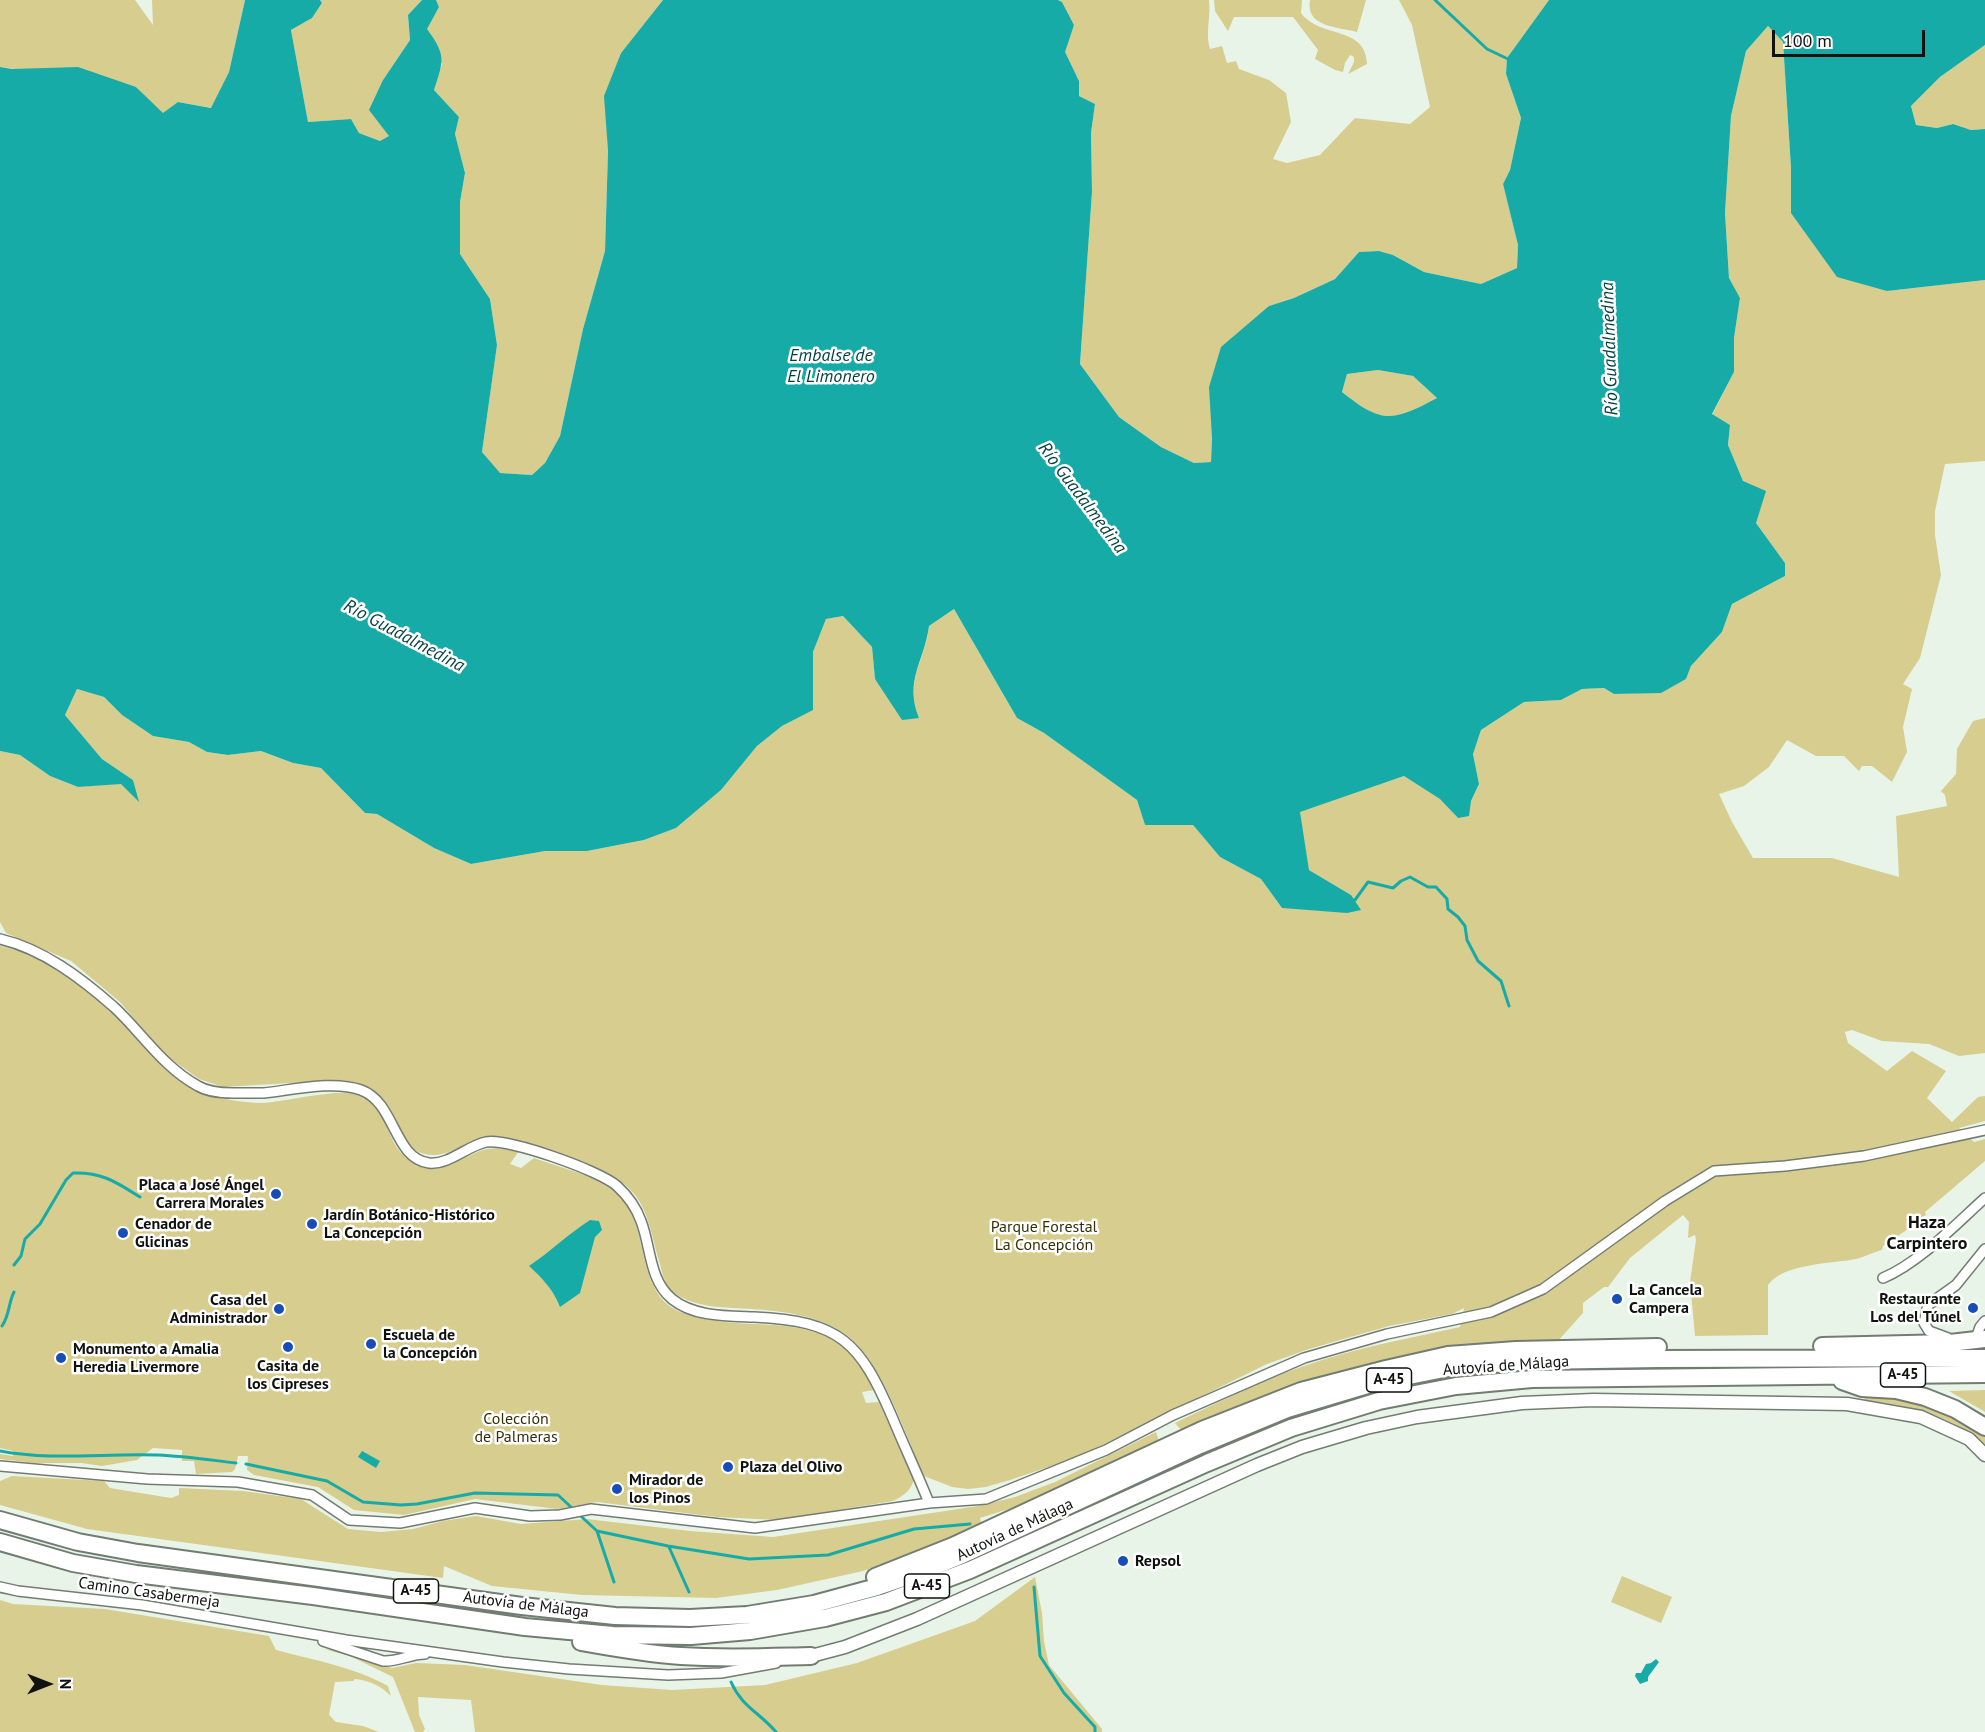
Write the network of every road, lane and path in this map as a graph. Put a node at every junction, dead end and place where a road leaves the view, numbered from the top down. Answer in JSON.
{"nodes":[{"id":1,"x":0,"y":939,"type":"edge"},
{"id":2,"x":1985,"y":1130,"type":"edge"},
{"id":3,"x":1985,"y":1198,"type":"edge"},
{"id":4,"x":1985,"y":1249,"type":"edge"},
{"id":5,"x":1883,"y":1278,"type":"dead end"},
{"id":6,"x":1985,"y":1321,"type":"edge"},
{"id":7,"x":1980,"y":1340,"type":"edge"},
{"id":8,"x":1950,"y":1343,"type":"junction"},
{"id":9,"x":1985,"y":1358,"type":"edge"},
{"id":10,"x":1985,"y":1374,"type":"edge"},
{"id":11,"x":1830,"y":1377,"type":"junction"},
{"id":12,"x":1985,"y":1427,"type":"edge"},
{"id":13,"x":1985,"y":1455,"type":"edge"},
{"id":14,"x":0,"y":1466,"type":"edge"},
{"id":15,"x":929,"y":1503,"type":"junction"},
{"id":16,"x":0,"y":1520,"type":"edge"},
{"id":17,"x":0,"y":1542,"type":"edge"},
{"id":18,"x":0,"y":1587,"type":"edge"},
{"id":19,"x":835,"y":1598,"type":"junction"},
{"id":20,"x":525,"y":1627,"type":"junction"},
{"id":21,"x":293,"y":1632,"type":"junction"},
{"id":22,"x":444,"y":1653,"type":"junction"},
{"id":23,"x":811,"y":1656,"type":"junction"}],
"edges":[{"from":1,"to":15,"type":"street"},
{"from":2,"to":15,"type":"street"},
{"from":3,"to":5,"type":"street"},
{"from":4,"to":8,"type":"street"},
{"from":6,"to":7,"type":"street"},
{"from":7,"to":8,"type":"highway"},
{"from":8,"to":19,"type":"highway"},
{"from":9,"to":19,"type":"highway","name":"Autovía de Málaga","number":"A-45"},
{"from":10,"to":11,"type":"highway","name":"Autovía de Málaga","number":"A-45"},
{"from":11,"to":12,"type":"highway"},
{"from":11,"to":20,"type":"highway","name":"Autovía de Málaga","number":"A-45"},
{"from":13,"to":23,"type":"street"},
{"from":14,"to":15,"type":"street"},
{"from":16,"to":19,"type":"highway","name":"Autovía de Málaga","number":"A-45"},
{"from":17,"to":20,"type":"highway","name":"Autovía de Málaga","number":"A-45"},
{"from":18,"to":21,"type":"street","name":"Camino Casabermeja"},
{"from":20,"to":23,"type":"highway"},
{"from":21,"to":22,"type":"street"},
{"from":21,"to":22,"type":"street"},
{"from":22,"to":23,"type":"street"}]}
